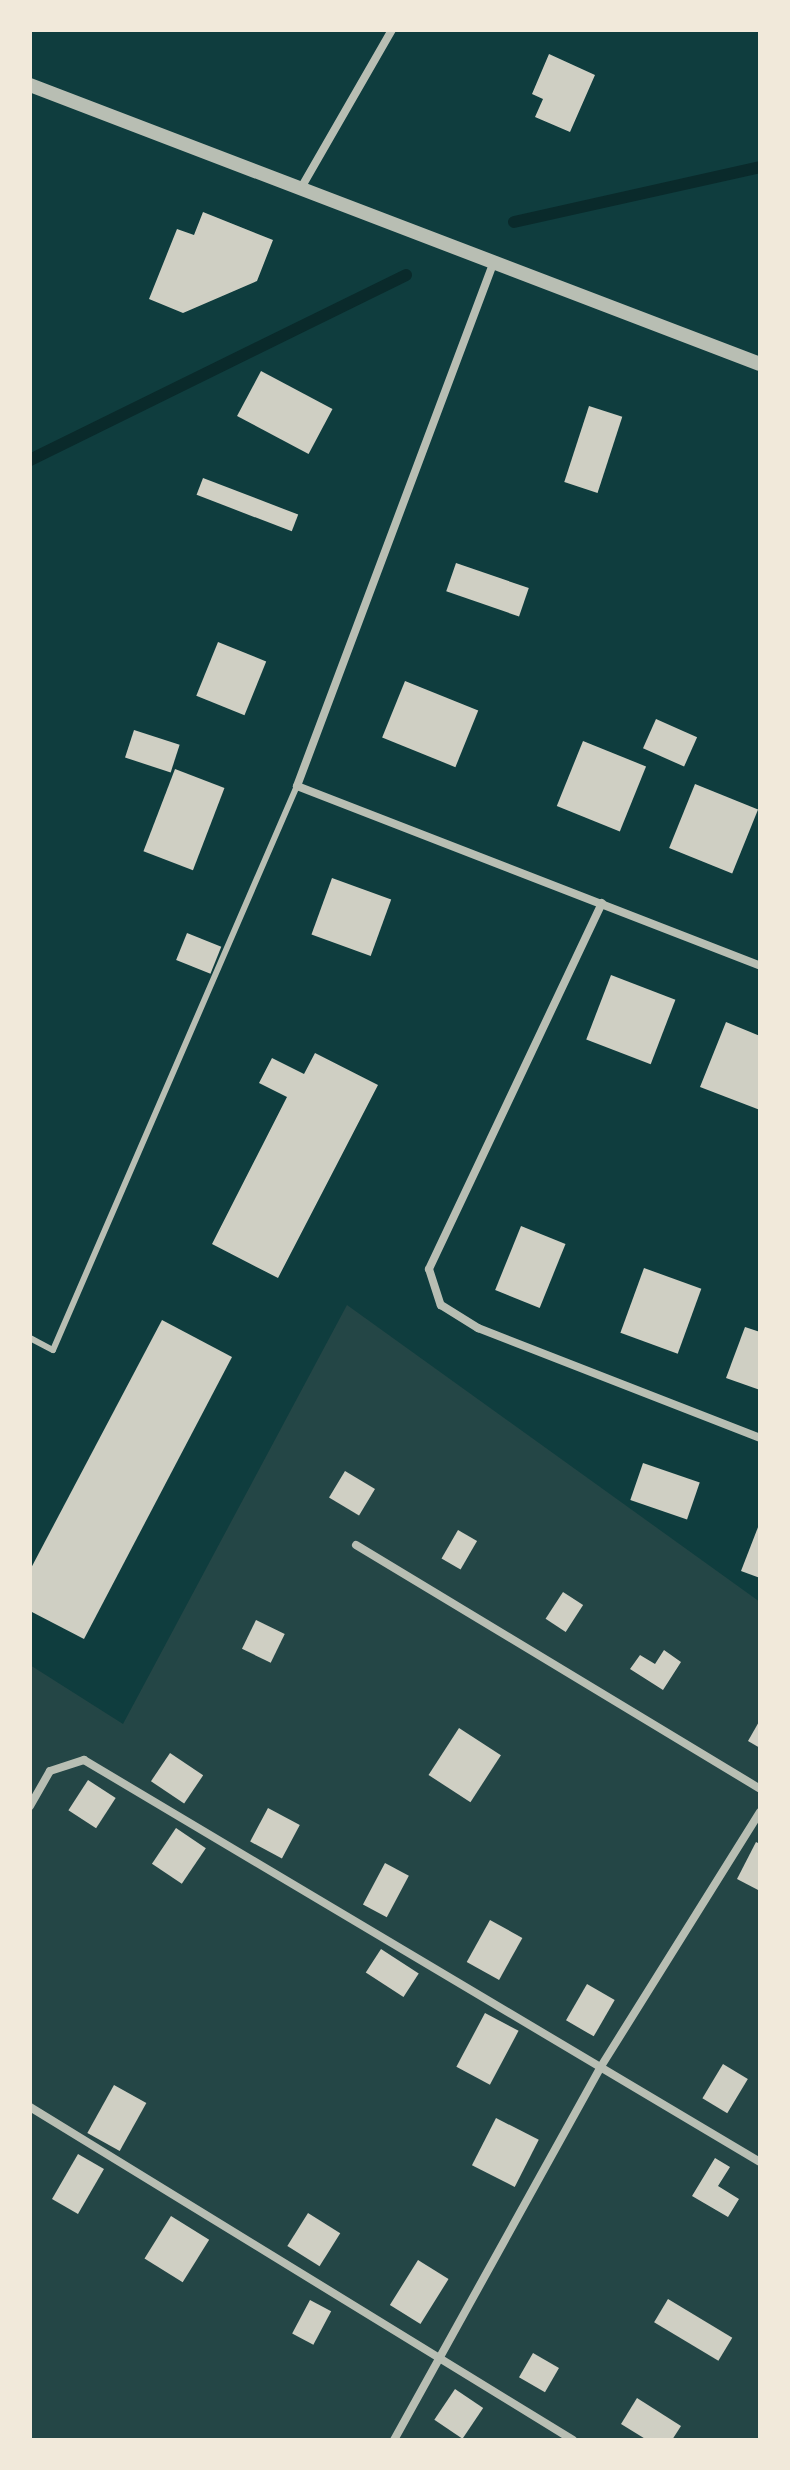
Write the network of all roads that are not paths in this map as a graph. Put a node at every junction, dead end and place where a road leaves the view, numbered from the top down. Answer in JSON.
{"nodes":[{"id":1,"x":392,"y":30,"type":"edge"},
{"id":2,"x":30,"y":85,"type":"edge"},
{"id":3,"x":301,"y":188,"type":"junction"},
{"id":4,"x":493,"y":264,"type":"junction"},
{"id":5,"x":760,"y":364,"type":"edge"},
{"id":6,"x":297,"y":786,"type":"junction"},
{"id":7,"x":602,"y":903,"type":"junction"},
{"id":8,"x":760,"y":966,"type":"edge"},
{"id":9,"x":30,"y":1338,"type":"edge"},
{"id":10,"x":760,"y":1438,"type":"edge"},
{"id":11,"x":356,"y":1545,"type":"dead end"},
{"id":12,"x":760,"y":1789,"type":"edge"},
{"id":13,"x":30,"y":1806,"type":"edge"},
{"id":14,"x":760,"y":1812,"type":"edge"},
{"id":15,"x":600,"y":2068,"type":"junction"},
{"id":16,"x":30,"y":2107,"type":"edge"},
{"id":17,"x":760,"y":2162,"type":"edge"},
{"id":18,"x":441,"y":2360,"type":"junction"},
{"id":19,"x":394,"y":2440,"type":"edge"},
{"id":20,"x":573,"y":2440,"type":"edge"}],
"edges":[{"from":1,"to":3,"type":"street"},
{"from":2,"to":3,"type":"street"},
{"from":3,"to":4,"type":"street"},
{"from":4,"to":5,"type":"street"},
{"from":4,"to":6,"type":"street"},
{"from":6,"to":7,"type":"street"},
{"from":6,"to":9,"type":"lane"},
{"from":7,"to":8,"type":"street"},
{"from":7,"to":10,"type":"street"},
{"from":11,"to":12,"type":"street"},
{"from":13,"to":15,"type":"street"},
{"from":14,"to":15,"type":"street"},
{"from":15,"to":17,"type":"street"},
{"from":15,"to":18,"type":"street"},
{"from":16,"to":18,"type":"street"},
{"from":18,"to":19,"type":"street"},
{"from":18,"to":20,"type":"street"}]}
